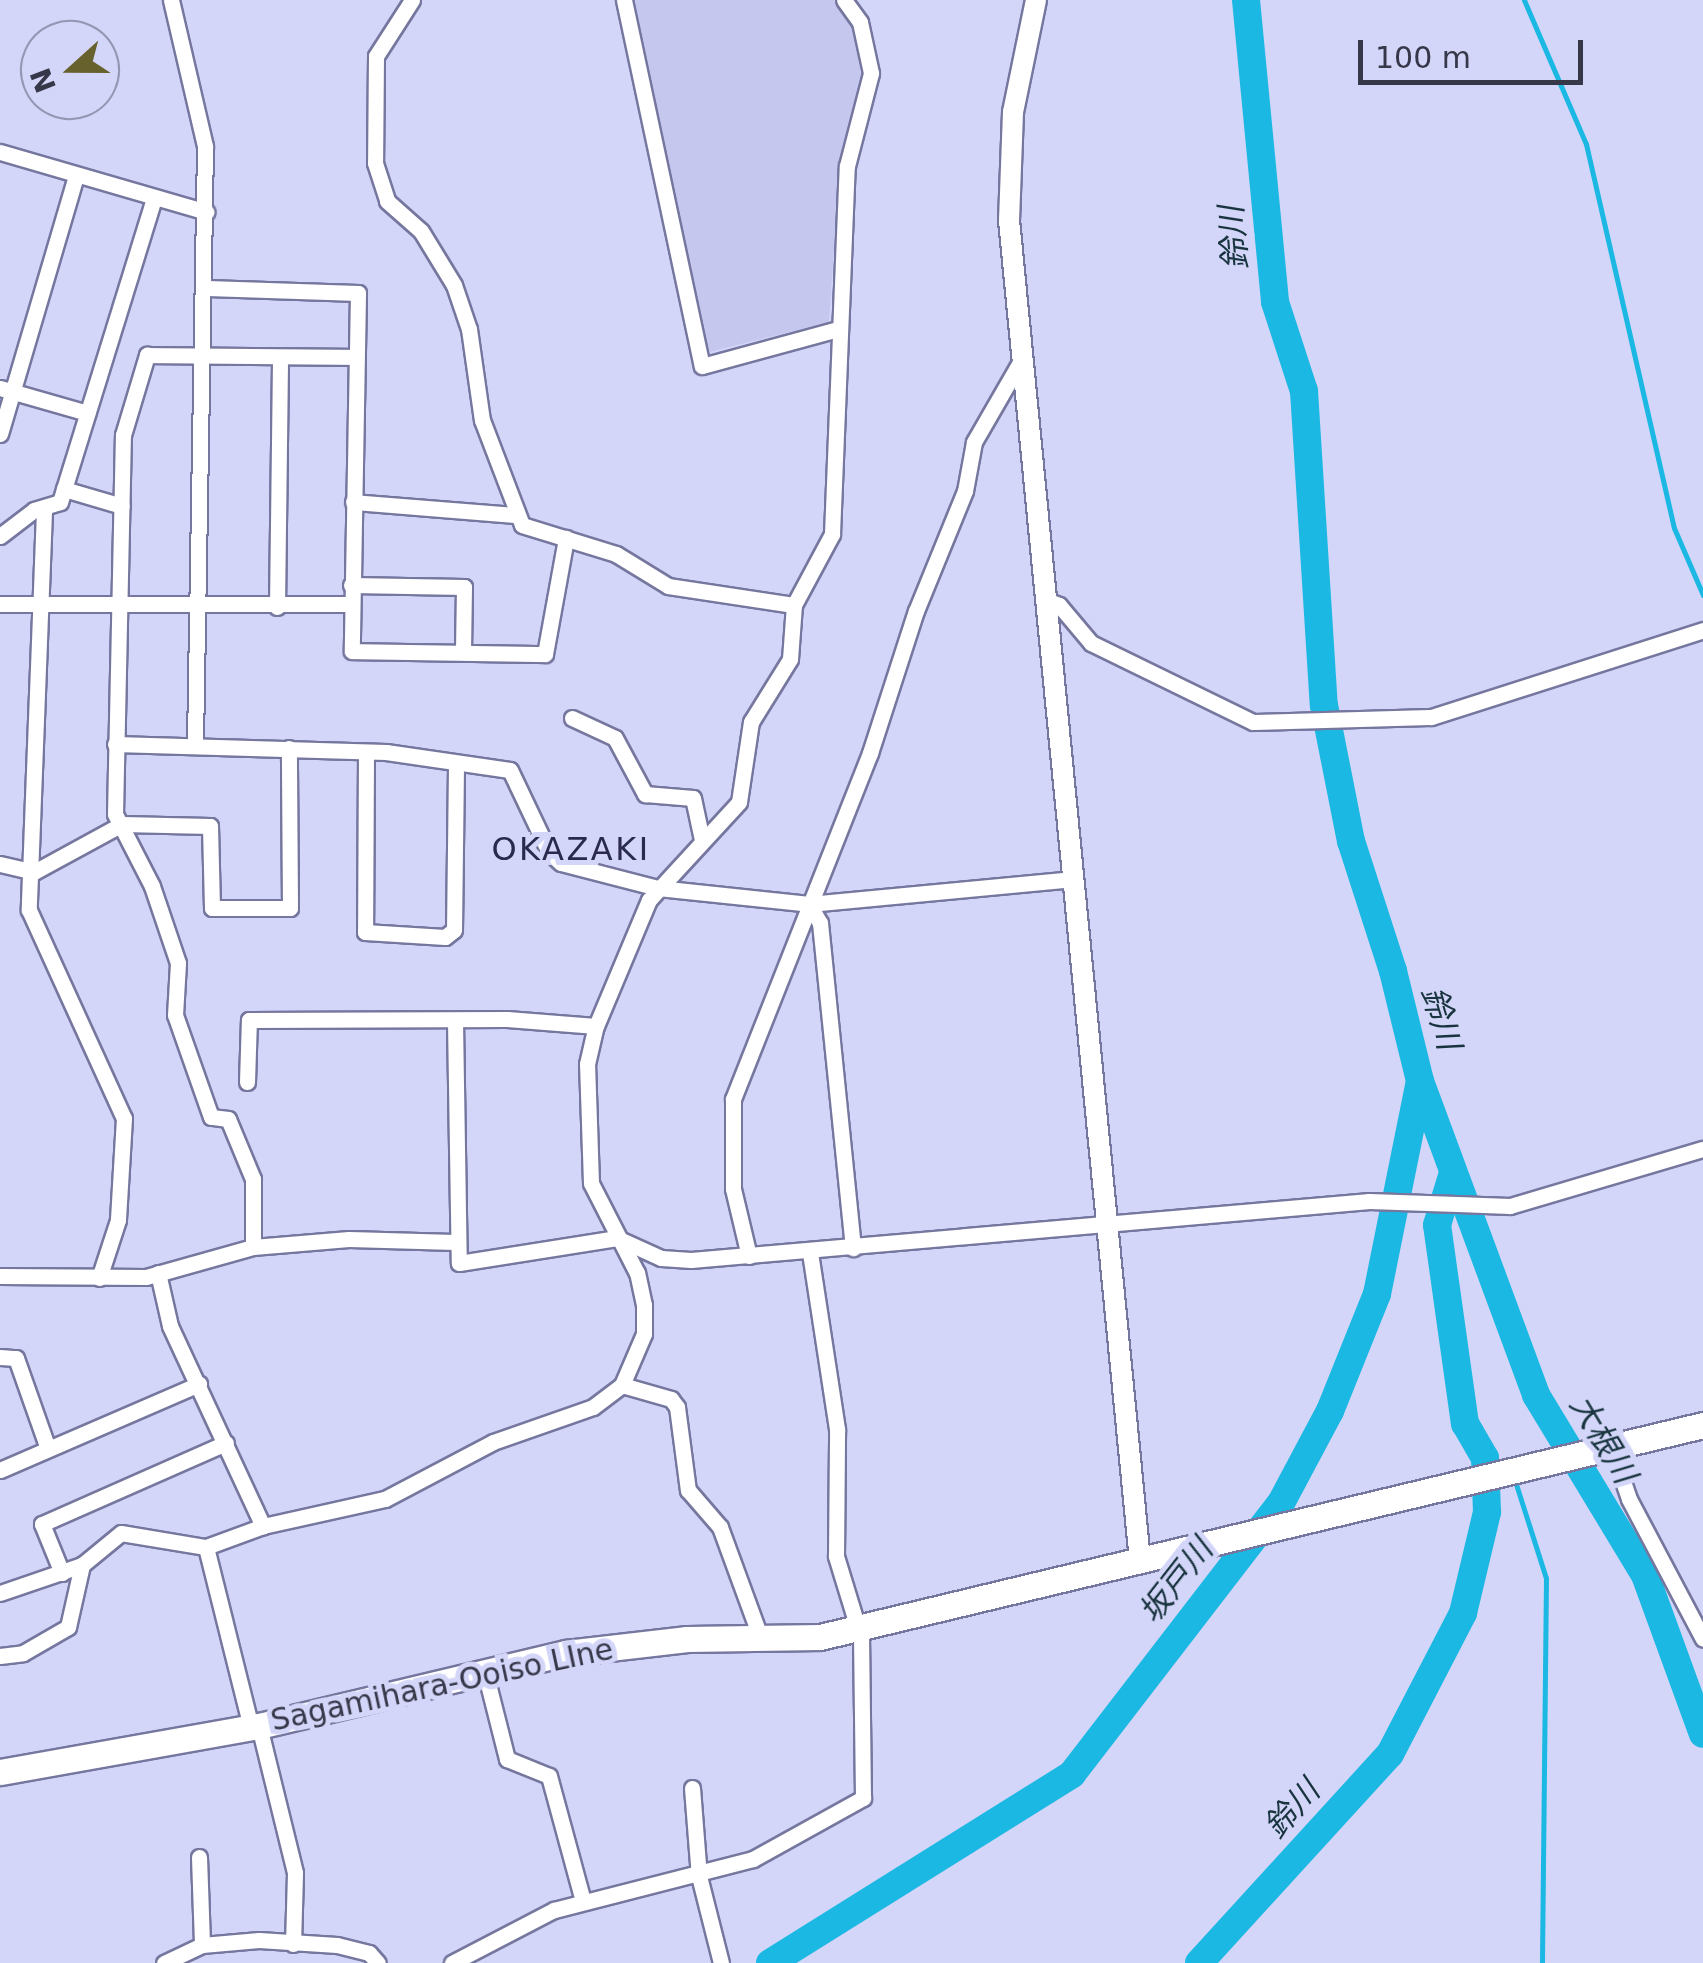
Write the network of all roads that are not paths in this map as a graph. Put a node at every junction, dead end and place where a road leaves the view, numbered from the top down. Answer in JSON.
{"nodes":[{"id":1,"x":171,"y":0,"type":"edge"},
{"id":2,"x":412,"y":0,"type":"edge"},
{"id":3,"x":624,"y":0,"type":"edge"},
{"id":4,"x":844,"y":0,"type":"edge"},
{"id":5,"x":1036,"y":0,"type":"edge"},
{"id":6,"x":0,"y":152,"type":"edge"},
{"id":7,"x":76,"y":176,"type":"junction"},
{"id":8,"x":154,"y":198,"type":"junction"},
{"id":9,"x":206,"y":212,"type":"junction"},
{"id":10,"x":207,"y":288,"type":"junction"},
{"id":11,"x":838,"y":329,"type":"junction"},
{"id":12,"x":203,"y":356,"type":"junction"},
{"id":13,"x":356,"y":357,"type":"junction"},
{"id":14,"x":280,"y":358,"type":"junction"},
{"id":15,"x":1022,"y":360,"type":"junction"},
{"id":16,"x":7,"y":390,"type":"edge"},
{"id":17,"x":87,"y":413,"type":"junction"},
{"id":18,"x":0,"y":434,"type":"edge"},
{"id":19,"x":64,"y":488,"type":"junction"},
{"id":20,"x":354,"y":502,"type":"junction"},
{"id":21,"x":122,"y":506,"type":"junction"},
{"id":22,"x":44,"y":511,"type":"junction"},
{"id":23,"x":516,"y":514,"type":"junction"},
{"id":24,"x":0,"y":536,"type":"edge"},
{"id":25,"x":566,"y":538,"type":"junction"},
{"id":26,"x":352,"y":585,"type":"junction"},
{"id":27,"x":1046,"y":600,"type":"junction"},
{"id":28,"x":0,"y":604,"type":"edge"},
{"id":29,"x":41,"y":604,"type":"junction"},
{"id":30,"x":351,"y":604,"type":"junction"},
{"id":31,"x":794,"y":604,"type":"junction"},
{"id":32,"x":119,"y":605,"type":"junction"},
{"id":33,"x":196,"y":606,"type":"junction"},
{"id":34,"x":278,"y":607,"type":"junction"},
{"id":35,"x":1703,"y":630,"type":"edge"},
{"id":36,"x":463,"y":652,"type":"junction"},
{"id":37,"x":572,"y":718,"type":"dead end"},
{"id":38,"x":115,"y":744,"type":"junction"},
{"id":39,"x":195,"y":745,"type":"junction"},
{"id":40,"x":289,"y":748,"type":"junction"},
{"id":41,"x":366,"y":755,"type":"junction"},
{"id":42,"x":456,"y":764,"type":"junction"},
{"id":43,"x":122,"y":824,"type":"junction"},
{"id":44,"x":702,"y":840,"type":"junction"},
{"id":45,"x":0,"y":864,"type":"edge"},
{"id":46,"x":34,"y":872,"type":"junction"},
{"id":47,"x":1074,"y":879,"type":"junction"},
{"id":48,"x":658,"y":888,"type":"junction"},
{"id":49,"x":809,"y":904,"type":"junction"},
{"id":50,"x":455,"y":1021,"type":"junction"},
{"id":51,"x":596,"y":1026,"type":"junction"},
{"id":52,"x":247,"y":1082,"type":"dead end"},
{"id":53,"x":1703,"y":1150,"type":"edge"},
{"id":54,"x":1106,"y":1223,"type":"junction"},
{"id":55,"x":617,"y":1238,"type":"junction"},
{"id":56,"x":455,"y":1242,"type":"junction"},
{"id":57,"x":253,"y":1247,"type":"junction"},
{"id":58,"x":853,"y":1248,"type":"junction"},
{"id":59,"x":810,"y":1252,"type":"junction"},
{"id":60,"x":749,"y":1256,"type":"junction"},
{"id":61,"x":158,"y":1273,"type":"junction"},
{"id":62,"x":0,"y":1276,"type":"edge"},
{"id":63,"x":99,"y":1278,"type":"junction"},
{"id":64,"x":0,"y":1357,"type":"edge"},
{"id":65,"x":199,"y":1384,"type":"junction"},
{"id":66,"x":622,"y":1386,"type":"junction"},
{"id":67,"x":1703,"y":1425,"type":"edge"},
{"id":68,"x":226,"y":1443,"type":"junction"},
{"id":69,"x":48,"y":1448,"type":"junction"},
{"id":70,"x":1609,"y":1450,"type":"junction"},
{"id":71,"x":0,"y":1470,"type":"edge"},
{"id":72,"x":262,"y":1526,"type":"junction"},
{"id":73,"x":206,"y":1547,"type":"junction"},
{"id":74,"x":1140,"y":1561,"type":"junction"},
{"id":75,"x":82,"y":1565,"type":"junction"},
{"id":76,"x":62,"y":1573,"type":"junction"},
{"id":77,"x":0,"y":1593,"type":"edge"},
{"id":78,"x":855,"y":1630,"type":"junction"},
{"id":79,"x":761,"y":1639,"type":"junction"},
{"id":80,"x":1703,"y":1639,"type":"edge"},
{"id":81,"x":0,"y":1656,"type":"edge"},
{"id":82,"x":485,"y":1672,"type":"junction"},
{"id":83,"x":255,"y":1727,"type":"junction"},
{"id":84,"x":0,"y":1772,"type":"edge"},
{"id":85,"x":692,"y":1788,"type":"dead end"},
{"id":86,"x":199,"y":1856,"type":"dead end"},
{"id":87,"x":699,"y":1876,"type":"junction"},
{"id":88,"x":583,"y":1901,"type":"junction"},
{"id":89,"x":294,"y":1944,"type":"junction"},
{"id":90,"x":202,"y":1945,"type":"junction"},
{"id":91,"x":164,"y":1963,"type":"edge"},
{"id":92,"x":378,"y":1963,"type":"edge"},
{"id":93,"x":452,"y":1963,"type":"edge"},
{"id":94,"x":721,"y":1963,"type":"edge"}],
"edges":[{"from":1,"to":9,"type":"street"},
{"from":2,"to":23,"type":"street"},
{"from":3,"to":11,"type":"street"},
{"from":4,"to":11,"type":"street"},
{"from":5,"to":15,"type":"street"},
{"from":6,"to":7,"type":"street"},
{"from":7,"to":8,"type":"street"},
{"from":7,"to":16,"type":"street"},
{"from":8,"to":9,"type":"street"},
{"from":8,"to":17,"type":"street"},
{"from":9,"to":10,"type":"street"},
{"from":10,"to":12,"type":"street"},
{"from":10,"to":13,"type":"street"},
{"from":11,"to":31,"type":"street"},
{"from":12,"to":14,"type":"street"},
{"from":12,"to":21,"type":"street"},
{"from":12,"to":33,"type":"street"},
{"from":13,"to":14,"type":"street"},
{"from":13,"to":20,"type":"street"},
{"from":14,"to":34,"type":"street"},
{"from":15,"to":27,"type":"street"},
{"from":15,"to":49,"type":"street"},
{"from":16,"to":17,"type":"street"},
{"from":16,"to":18,"type":"street"},
{"from":17,"to":19,"type":"street"},
{"from":19,"to":21,"type":"street"},
{"from":19,"to":22,"type":"street"},
{"from":20,"to":23,"type":"street"},
{"from":20,"to":26,"type":"street"},
{"from":21,"to":32,"type":"street"},
{"from":22,"to":24,"type":"street"},
{"from":22,"to":29,"type":"street"},
{"from":23,"to":25,"type":"street"},
{"from":25,"to":31,"type":"street"},
{"from":25,"to":36,"type":"street"},
{"from":26,"to":30,"type":"street"},
{"from":26,"to":36,"type":"street"},
{"from":27,"to":35,"type":"street"},
{"from":27,"to":47,"type":"street"},
{"from":28,"to":29,"type":"street"},
{"from":29,"to":32,"type":"street"},
{"from":29,"to":46,"type":"street"},
{"from":30,"to":34,"type":"street"},
{"from":30,"to":36,"type":"street"},
{"from":31,"to":44,"type":"street"},
{"from":32,"to":33,"type":"street"},
{"from":32,"to":38,"type":"street"},
{"from":33,"to":34,"type":"street"},
{"from":33,"to":39,"type":"street"},
{"from":37,"to":44,"type":"street"},
{"from":38,"to":39,"type":"street"},
{"from":38,"to":43,"type":"street"},
{"from":39,"to":40,"type":"street"},
{"from":40,"to":41,"type":"street"},
{"from":40,"to":43,"type":"street"},
{"from":41,"to":42,"type":"street"},
{"from":41,"to":42,"type":"street"},
{"from":42,"to":48,"type":"street"},
{"from":43,"to":46,"type":"street"},
{"from":43,"to":57,"type":"street"},
{"from":44,"to":48,"type":"street"},
{"from":45,"to":46,"type":"street"},
{"from":46,"to":63,"type":"street"},
{"from":47,"to":49,"type":"street"},
{"from":47,"to":54,"type":"street"},
{"from":48,"to":49,"type":"street"},
{"from":48,"to":51,"type":"street"},
{"from":49,"to":58,"type":"street"},
{"from":49,"to":60,"type":"street"},
{"from":50,"to":51,"type":"street"},
{"from":50,"to":52,"type":"street"},
{"from":50,"to":56,"type":"street"},
{"from":51,"to":55,"type":"street"},
{"from":53,"to":54,"type":"street"},
{"from":54,"to":58,"type":"street"},
{"from":54,"to":74,"type":"street"},
{"from":55,"to":56,"type":"street"},
{"from":55,"to":60,"type":"street"},
{"from":55,"to":66,"type":"street"},
{"from":56,"to":57,"type":"street"},
{"from":57,"to":61,"type":"street"},
{"from":58,"to":59,"type":"street"},
{"from":59,"to":60,"type":"street"},
{"from":59,"to":78,"type":"street"},
{"from":61,"to":63,"type":"street"},
{"from":61,"to":65,"type":"street"},
{"from":62,"to":63,"type":"street"},
{"from":64,"to":69,"type":"street"},
{"from":65,"to":68,"type":"street"},
{"from":65,"to":69,"type":"street"},
{"from":66,"to":72,"type":"street"},
{"from":66,"to":79,"type":"street"},
{"from":67,"to":70,"type":"main road","name":"Sagamihara-Ooiso LIne"},
{"from":68,"to":72,"type":"street"},
{"from":68,"to":76,"type":"street"},
{"from":69,"to":71,"type":"street"},
{"from":70,"to":74,"type":"main road","name":"Sagamihara-Ooiso LIne"},
{"from":70,"to":80,"type":"street"},
{"from":72,"to":73,"type":"street"},
{"from":73,"to":75,"type":"street"},
{"from":73,"to":83,"type":"street"},
{"from":74,"to":78,"type":"main road","name":"Sagamihara-Ooiso LIne"},
{"from":75,"to":76,"type":"street"},
{"from":75,"to":81,"type":"street"},
{"from":76,"to":77,"type":"street"},
{"from":78,"to":79,"type":"main road","name":"Sagamihara-Ooiso LIne"},
{"from":78,"to":87,"type":"street"},
{"from":79,"to":82,"type":"main road","name":"Sagamihara-Ooiso LIne"},
{"from":82,"to":83,"type":"main road","name":"Sagamihara-Ooiso LIne"},
{"from":82,"to":88,"type":"street"},
{"from":83,"to":84,"type":"main road","name":"Sagamihara-Ooiso LIne"},
{"from":83,"to":89,"type":"street"},
{"from":85,"to":87,"type":"street"},
{"from":86,"to":90,"type":"street"},
{"from":87,"to":88,"type":"street"},
{"from":87,"to":94,"type":"street"},
{"from":88,"to":93,"type":"street"},
{"from":89,"to":90,"type":"street"},
{"from":89,"to":92,"type":"street"},
{"from":90,"to":91,"type":"street"}]}
